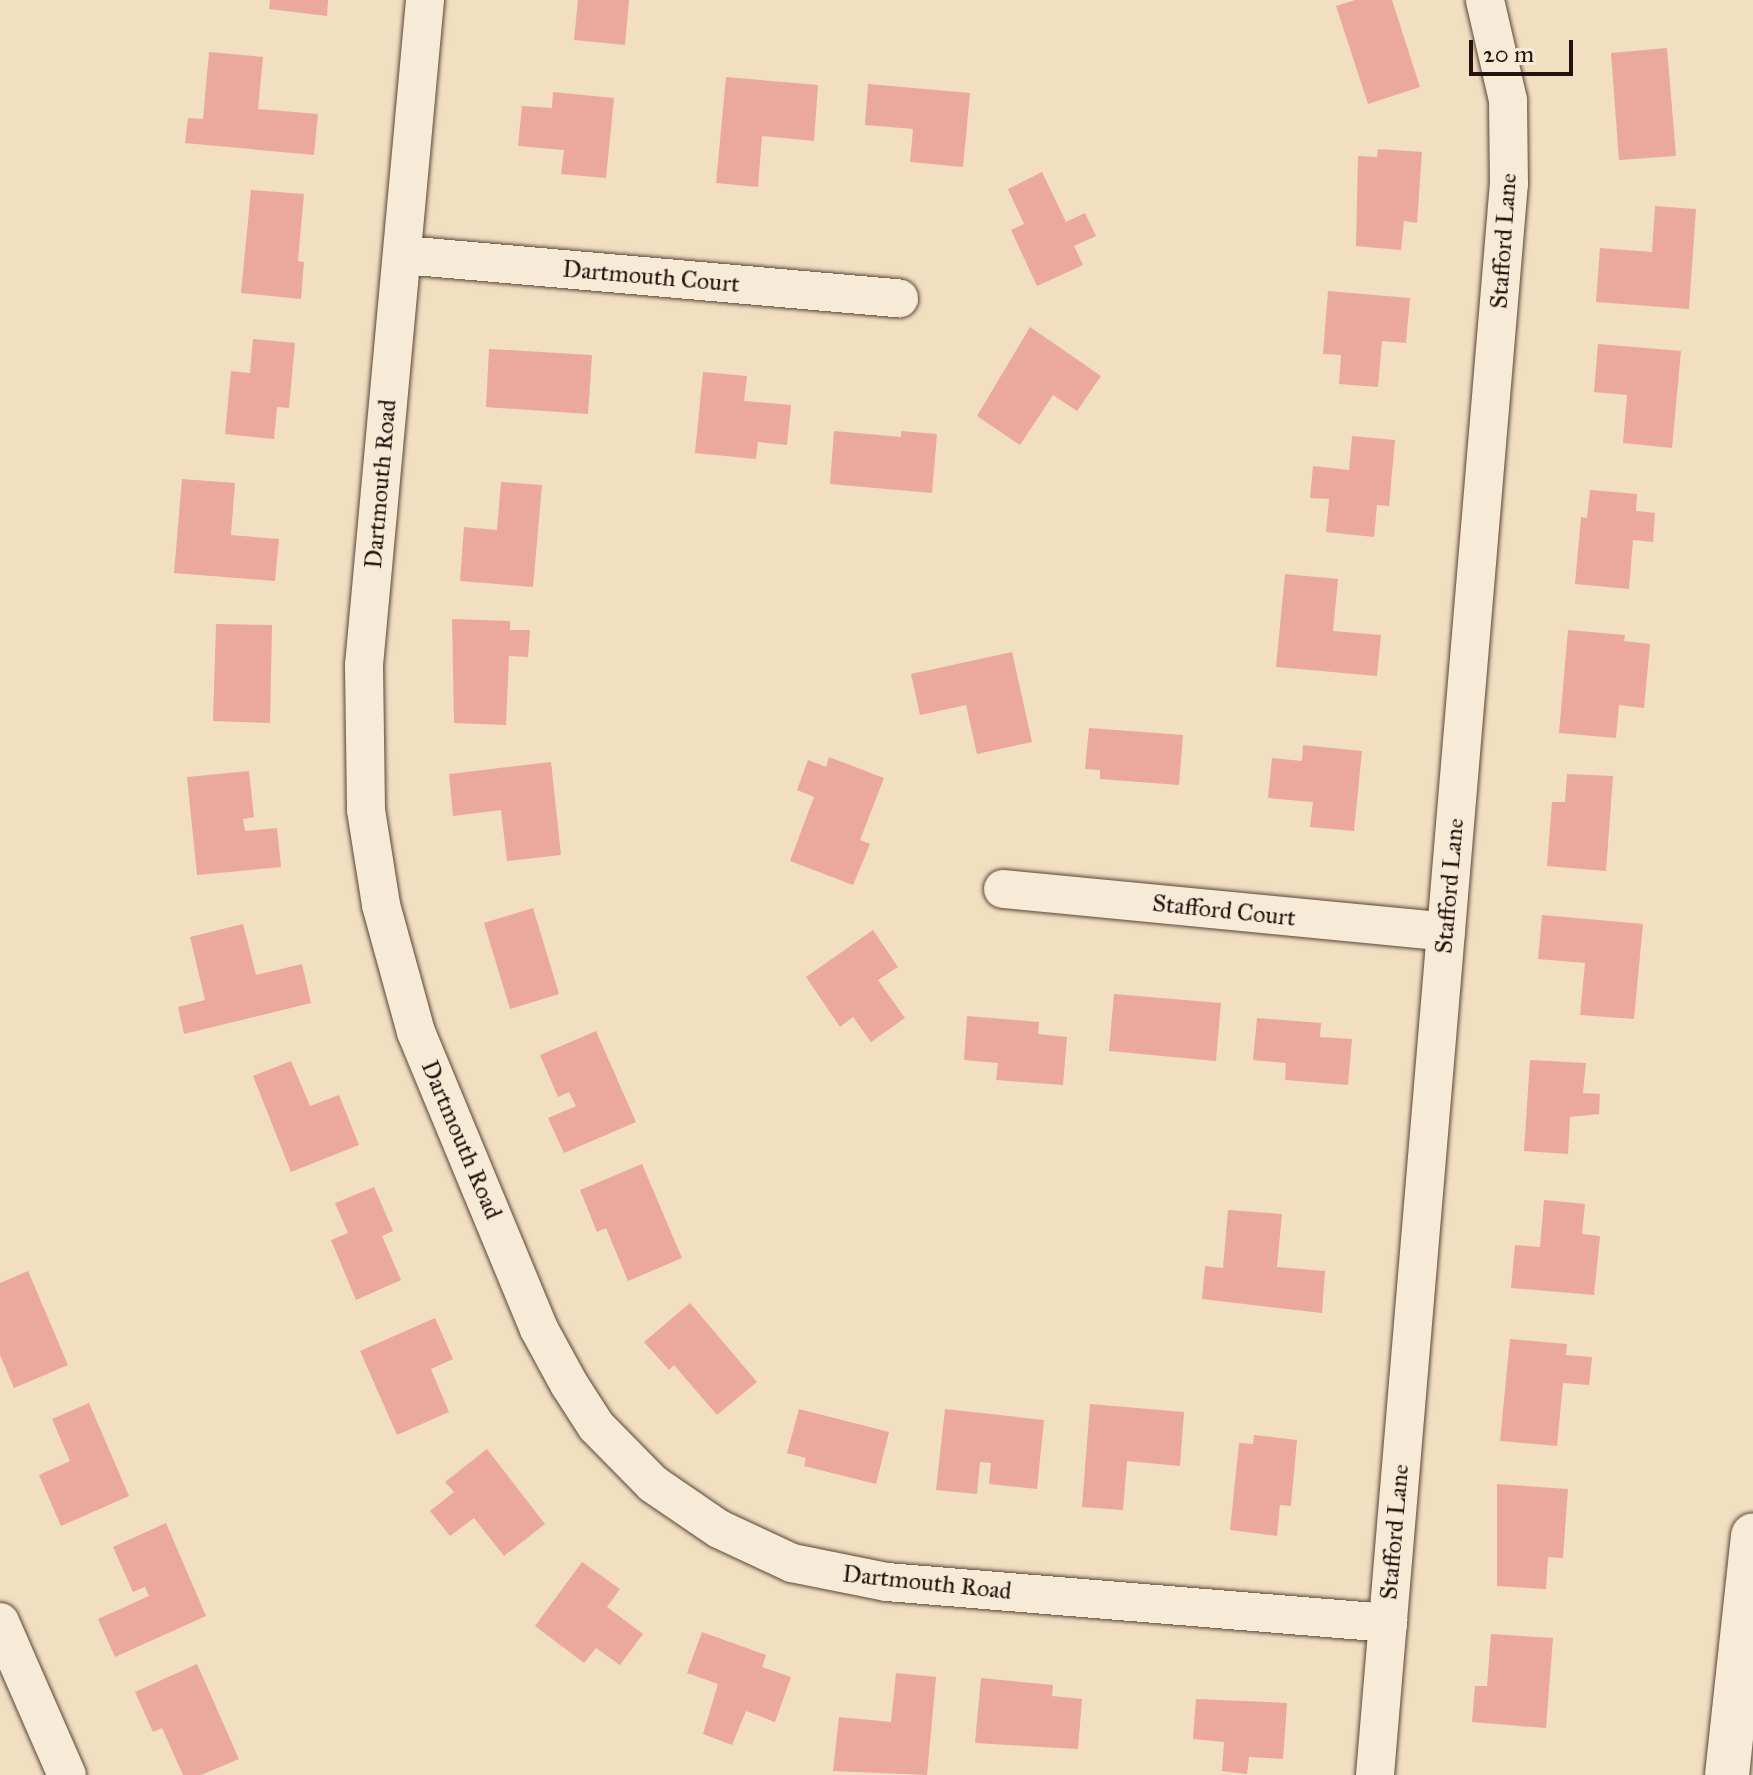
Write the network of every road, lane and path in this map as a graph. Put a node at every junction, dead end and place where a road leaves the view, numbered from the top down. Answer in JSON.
{"nodes":[{"id":1,"x":425,"y":0,"type":"edge"},
{"id":2,"x":1485,"y":0,"type":"edge"},
{"id":3,"x":403,"y":255,"type":"junction"},
{"id":4,"x":899,"y":298,"type":"dead end"},
{"id":5,"x":1003,"y":889,"type":"dead end"},
{"id":6,"x":1446,"y":932,"type":"junction"},
{"id":7,"x":1753,"y":1535,"type":"edge"},
{"id":8,"x":0,"y":1622,"type":"edge"},
{"id":9,"x":1388,"y":1623,"type":"junction"},
{"id":10,"x":67,"y":1775,"type":"edge"},
{"id":11,"x":1375,"y":1775,"type":"edge"},
{"id":12,"x":1727,"y":1775,"type":"edge"}],
"edges":[{"from":1,"to":3,"type":"street","name":"Dartmouth Road"},
{"from":2,"to":6,"type":"street","name":"Stafford Lane"},
{"from":3,"to":4,"type":"street","name":"Dartmouth Court"},
{"from":3,"to":9,"type":"street","name":"Dartmouth Road"},
{"from":5,"to":6,"type":"street","name":"Stafford Court"},
{"from":6,"to":9,"type":"street","name":"Stafford Lane"},
{"from":7,"to":12,"type":"main road"},
{"from":8,"to":10,"type":"street"},
{"from":9,"to":11,"type":"street","name":"Stafford Lane"}]}
